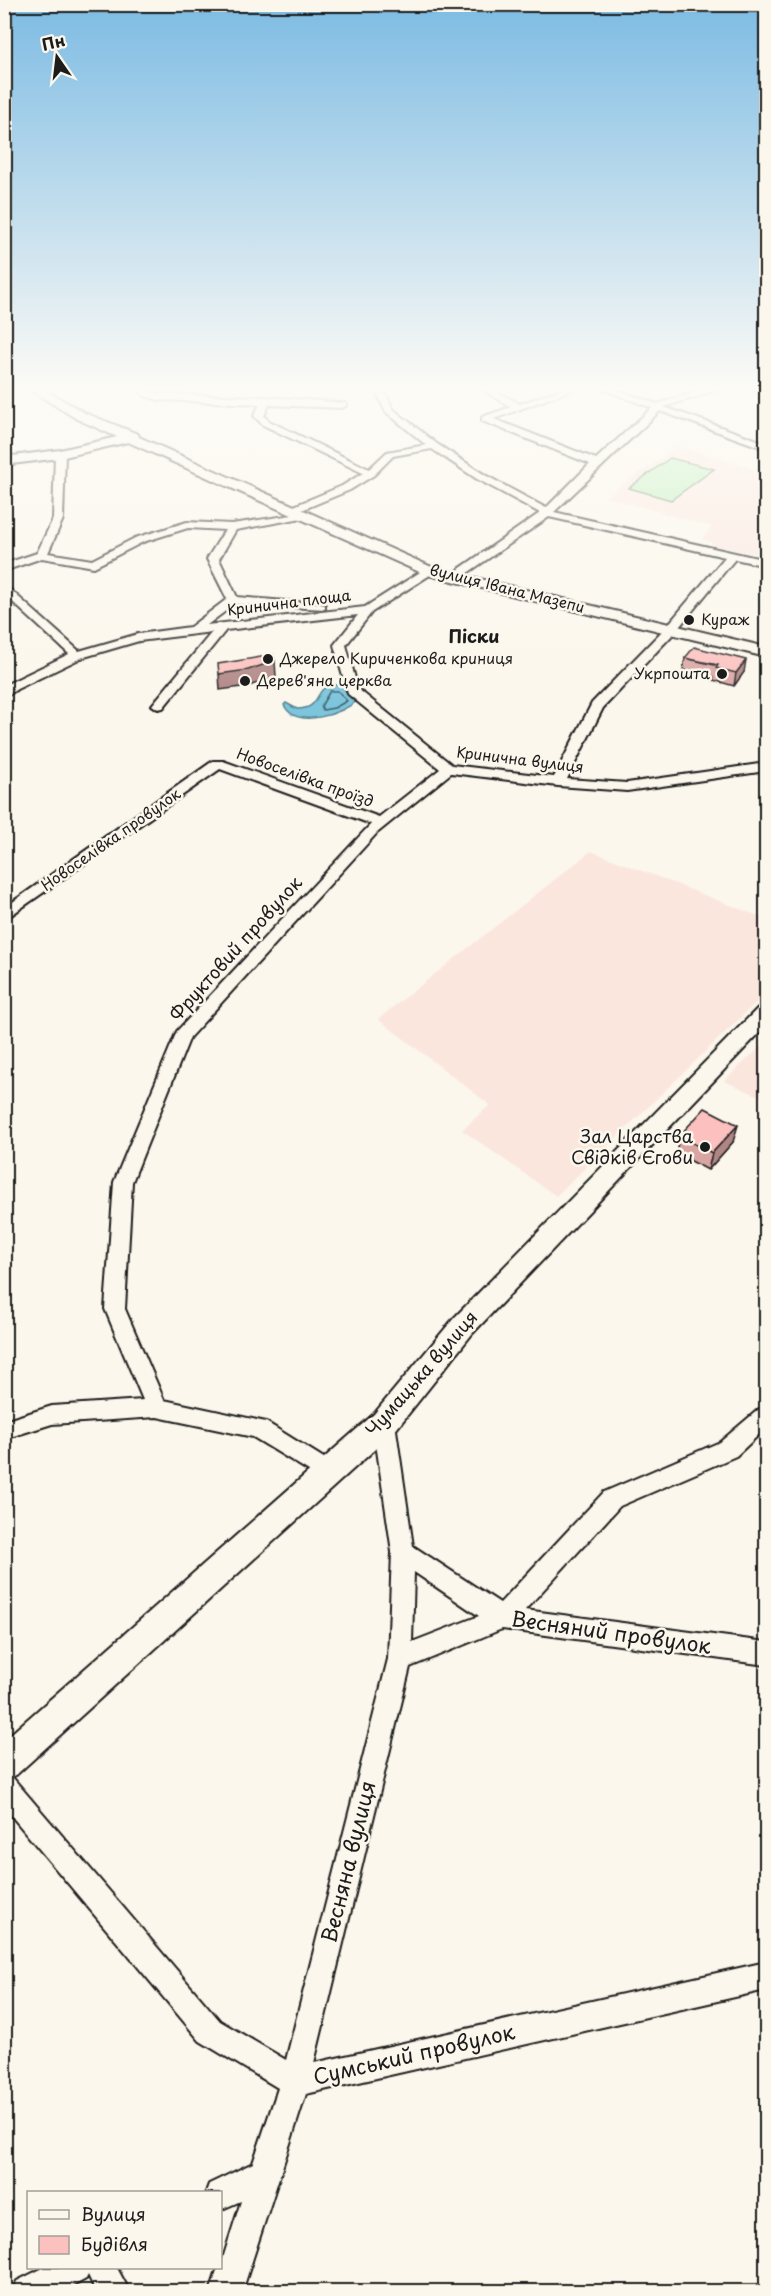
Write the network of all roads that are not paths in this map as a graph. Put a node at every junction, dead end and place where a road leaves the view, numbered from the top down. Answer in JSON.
{"nodes":[{"id":1,"x":59,"y":493,"type":"edge"},
{"id":2,"x":257,"y":493,"type":"edge"},
{"id":3,"x":336,"y":493,"type":"edge"},
{"id":4,"x":511,"y":493,"type":"edge"},
{"id":5,"x":567,"y":493,"type":"edge"},
{"id":6,"x":298,"y":512,"type":"junction"},
{"id":7,"x":547,"y":513,"type":"junction"},
{"id":8,"x":232,"y":527,"type":"junction"},
{"id":9,"x":733,"y":554,"type":"junction"},
{"id":10,"x":40,"y":555,"type":"junction"},
{"id":11,"x":766,"y":563,"type":"edge"},
{"id":12,"x":4,"y":568,"type":"edge"},
{"id":13,"x":429,"y":571,"type":"junction"},
{"id":14,"x":456,"y":576,"type":"junction"},
{"id":15,"x":4,"y":587,"type":"edge"},
{"id":16,"x":233,"y":600,"type":"junction"},
{"id":17,"x":364,"y":610,"type":"junction"},
{"id":18,"x":221,"y":628,"type":"junction"},
{"id":19,"x":671,"y":629,"type":"junction"},
{"id":20,"x":192,"y":630,"type":"junction"},
{"id":21,"x":766,"y":652,"type":"edge"},
{"id":22,"x":77,"y":655,"type":"junction"},
{"id":23,"x":7,"y":688,"type":"edge"},
{"id":24,"x":158,"y":705,"type":"dead end"},
{"id":25,"x":218,"y":764,"type":"joint"},
{"id":26,"x":766,"y":767,"type":"edge"},
{"id":27,"x":448,"y":769,"type":"junction"},
{"id":28,"x":558,"y":782,"type":"junction"},
{"id":29,"x":381,"y":823,"type":"junction"},
{"id":30,"x":4,"y":915,"type":"edge"},
{"id":31,"x":766,"y":1012,"type":"edge"},
{"id":32,"x":157,"y":1408,"type":"junction"},
{"id":33,"x":766,"y":1415,"type":"edge"},
{"id":34,"x":384,"y":1423,"type":"junction"},
{"id":35,"x":4,"y":1430,"type":"edge"},
{"id":36,"x":327,"y":1472,"type":"junction"},
{"id":37,"x":403,"y":1552,"type":"junction"},
{"id":38,"x":502,"y":1618,"type":"junction"},
{"id":39,"x":766,"y":1654,"type":"edge"},
{"id":40,"x":400,"y":1659,"type":"junction"},
{"id":41,"x":4,"y":1763,"type":"edge"},
{"id":42,"x":4,"y":1787,"type":"edge"},
{"id":43,"x":766,"y":1976,"type":"edge"},
{"id":44,"x":295,"y":2082,"type":"junction"},
{"id":45,"x":266,"y":2172,"type":"junction"},
{"id":46,"x":222,"y":2194,"type":"edge"},
{"id":47,"x":73,"y":2269,"type":"edge"},
{"id":48,"x":101,"y":2269,"type":"edge"},
{"id":49,"x":28,"y":2292,"type":"edge"},
{"id":50,"x":114,"y":2292,"type":"edge"},
{"id":51,"x":226,"y":2292,"type":"edge"}],
"edges":[{"from":1,"to":10,"type":"street"},
{"from":2,"to":6,"type":"street","name":"вулиця Івана Мазепи"},
{"from":3,"to":6,"type":"street"},
{"from":4,"to":7,"type":"street"},
{"from":5,"to":7,"type":"street"},
{"from":6,"to":8,"type":"street"},
{"from":6,"to":13,"type":"street","name":"вулиця Івана Мазепи"},
{"from":7,"to":9,"type":"street"},
{"from":7,"to":14,"type":"street"},
{"from":8,"to":10,"type":"street"},
{"from":8,"to":16,"type":"street"},
{"from":9,"to":11,"type":"street"},
{"from":9,"to":19,"type":"street"},
{"from":10,"to":12,"type":"street"},
{"from":13,"to":14,"type":"street","name":"вулиця Івана Мазепи"},
{"from":13,"to":17,"type":"street","name":"Кринична вулиця"},
{"from":14,"to":19,"type":"street","name":"вулиця Івана Мазепи"},
{"from":15,"to":22,"type":"street"},
{"from":16,"to":17,"type":"street","name":"Кринична площа"},
{"from":16,"to":20,"type":"street"},
{"from":17,"to":18,"type":"street","name":"Кринична площа"},
{"from":17,"to":27,"type":"street","name":"Кринична вулиця"},
{"from":18,"to":20,"type":"street","name":"Кринична площа"},
{"from":18,"to":24,"type":"street","name":"Кринична площа"},
{"from":19,"to":21,"type":"street","name":"вулиця Івана Мазепи"},
{"from":19,"to":28,"type":"street"},
{"from":20,"to":22,"type":"street","name":"Кринична площа"},
{"from":22,"to":23,"type":"street","name":"Кринична площа"},
{"from":25,"to":29,"type":"street","name":"Новоселівка проїзд"},
{"from":25,"to":30,"type":"street","name":"Новоселівка провулок"},
{"from":26,"to":28,"type":"street","name":"Кринична вулиця"},
{"from":27,"to":28,"type":"street","name":"Кринична вулиця"},
{"from":27,"to":29,"type":"street","name":"Фруктовий провулок"},
{"from":29,"to":32,"type":"street","name":"Фруктовий провулок"},
{"from":31,"to":34,"type":"street","name":"Чумацька вулиця"},
{"from":32,"to":35,"type":"street"},
{"from":32,"to":36,"type":"street"},
{"from":33,"to":38,"type":"street"},
{"from":34,"to":36,"type":"street","name":"Чумацька вулиця"},
{"from":34,"to":37,"type":"street","name":"Весняна вулиця"},
{"from":36,"to":41,"type":"street","name":"Чумацька вулиця"},
{"from":37,"to":38,"type":"street","name":"Весняний провулок"},
{"from":37,"to":40,"type":"street","name":"Весняна вулиця"},
{"from":38,"to":39,"type":"street","name":"Весняний провулок"},
{"from":38,"to":40,"type":"street"},
{"from":40,"to":44,"type":"street","name":"Весняна вулиця"},
{"from":42,"to":44,"type":"street","name":"Сумський провулок"},
{"from":43,"to":44,"type":"street","name":"Сумський провулок"},
{"from":44,"to":45,"type":"street","name":"Весняна вулиця"},
{"from":45,"to":46,"type":"street"},
{"from":45,"to":51,"type":"street","name":"Весняна вулиця"},
{"from":47,"to":49,"type":"street"},
{"from":48,"to":50,"type":"street"}]}
